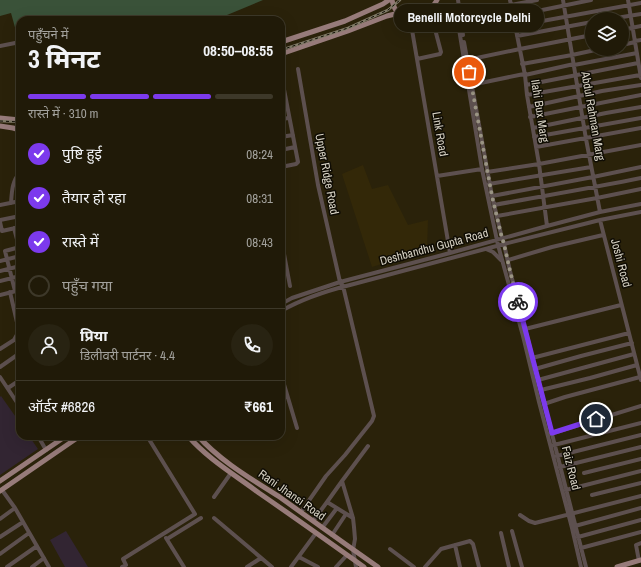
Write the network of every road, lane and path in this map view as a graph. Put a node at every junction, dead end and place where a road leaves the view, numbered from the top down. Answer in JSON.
{"nodes":[{"id":1,"x":390,"y":0,"type":"edge"},
{"id":2,"x":437,"y":0,"type":"edge"},
{"id":3,"x":458,"y":0,"type":"edge"},
{"id":4,"x":510,"y":0,"type":"edge"},
{"id":5,"x":537,"y":0,"type":"edge"},
{"id":6,"x":563,"y":0,"type":"edge"},
{"id":7,"x":591,"y":0,"type":"edge"},
{"id":8,"x":628,"y":0,"type":"edge"},
{"id":9,"x":641,"y":3,"type":"edge"},
{"id":10,"x":511,"y":5,"type":"junction"},
{"id":11,"x":629,"y":5,"type":"junction"},
{"id":12,"x":564,"y":6,"type":"junction"},
{"id":13,"x":430,"y":10,"type":"junction"},
{"id":14,"x":400,"y":13,"type":"junction"},
{"id":15,"x":641,"y":14,"type":"edge"},
{"id":16,"x":513,"y":16,"type":"junction"},
{"id":17,"x":631,"y":16,"type":"junction"},
{"id":18,"x":566,"y":17,"type":"junction"},
{"id":19,"x":410,"y":18,"type":"junction"},
{"id":20,"x":585,"y":23,"type":"edge"},
{"id":21,"x":515,"y":26,"type":"junction"},
{"id":22,"x":641,"y":26,"type":"edge"},
{"id":23,"x":568,"y":27,"type":"junction"},
{"id":24,"x":632,"y":28,"type":"junction"},
{"id":25,"x":629,"y":29,"type":"edge"},
{"id":26,"x":517,"y":36,"type":"junction"},
{"id":27,"x":585,"y":37,"type":"edge"},
{"id":28,"x":570,"y":40,"type":"junction"},
{"id":29,"x":641,"y":40,"type":"edge"},
{"id":30,"x":285,"y":41,"type":"edge"},
{"id":31,"x":635,"y":42,"type":"junction"},
{"id":32,"x":16,"y":43,"type":"edge"},
{"id":33,"x":629,"y":43,"type":"edge"},
{"id":34,"x":0,"y":46,"type":"edge"},
{"id":35,"x":520,"y":49,"type":"junction"},
{"id":36,"x":585,"y":52,"type":"edge"},
{"id":37,"x":638,"y":52,"type":"edge"},
{"id":38,"x":285,"y":53,"type":"edge"},
{"id":39,"x":572,"y":55,"type":"junction"},
{"id":40,"x":417,"y":59,"type":"junction"},
{"id":41,"x":467,"y":60,"type":"junction"},
{"id":42,"x":522,"y":64,"type":"junction"},
{"id":43,"x":639,"y":64,"type":"edge"},
{"id":44,"x":574,"y":65,"type":"junction"},
{"id":45,"x":298,"y":69,"type":"dead end"},
{"id":46,"x":524,"y":74,"type":"junction"},
{"id":47,"x":576,"y":76,"type":"junction"},
{"id":48,"x":641,"y":76,"type":"edge"},
{"id":49,"x":471,"y":85,"type":"junction"},
{"id":50,"x":526,"y":85,"type":"junction"},
{"id":51,"x":641,"y":85,"type":"edge"},
{"id":52,"x":578,"y":86,"type":"junction"},
{"id":53,"x":527,"y":95,"type":"junction"},
{"id":54,"x":641,"y":95,"type":"edge"},
{"id":55,"x":580,"y":96,"type":"junction"},
{"id":56,"x":285,"y":104,"type":"edge"},
{"id":57,"x":529,"y":107,"type":"junction"},
{"id":58,"x":581,"y":107,"type":"junction"},
{"id":59,"x":641,"y":107,"type":"edge"},
{"id":60,"x":530,"y":117,"type":"junction"},
{"id":61,"x":583,"y":117,"type":"junction"},
{"id":62,"x":0,"y":118,"type":"edge"},
{"id":63,"x":285,"y":118,"type":"edge"},
{"id":64,"x":289,"y":118,"type":"junction"},
{"id":65,"x":641,"y":118,"type":"edge"},
{"id":66,"x":16,"y":120,"type":"edge"},
{"id":67,"x":0,"y":126,"type":"edge"},
{"id":68,"x":585,"y":127,"type":"junction"},
{"id":69,"x":532,"y":128,"type":"junction"},
{"id":70,"x":641,"y":128,"type":"edge"},
{"id":71,"x":16,"y":129,"type":"edge"},
{"id":72,"x":293,"y":135,"type":"junction"},
{"id":73,"x":285,"y":136,"type":"edge"},
{"id":74,"x":534,"y":137,"type":"junction"},
{"id":75,"x":586,"y":139,"type":"junction"},
{"id":76,"x":641,"y":145,"type":"edge"},
{"id":77,"x":295,"y":147,"type":"junction"},
{"id":78,"x":536,"y":147,"type":"junction"},
{"id":79,"x":285,"y":149,"type":"edge"},
{"id":80,"x":590,"y":154,"type":"junction"},
{"id":81,"x":539,"y":164,"type":"junction"},
{"id":82,"x":285,"y":166,"type":"edge"},
{"id":83,"x":592,"y":167,"type":"junction"},
{"id":84,"x":641,"y":167,"type":"edge"},
{"id":85,"x":482,"y":169,"type":"junction"},
{"id":86,"x":487,"y":172,"type":"junction"},
{"id":87,"x":437,"y":176,"type":"junction"},
{"id":88,"x":541,"y":176,"type":"junction"},
{"id":89,"x":16,"y":177,"type":"edge"},
{"id":90,"x":593,"y":177,"type":"junction"},
{"id":91,"x":641,"y":178,"type":"edge"},
{"id":92,"x":490,"y":184,"type":"junction"},
{"id":93,"x":542,"y":186,"type":"junction"},
{"id":94,"x":595,"y":187,"type":"junction"},
{"id":95,"x":641,"y":189,"type":"edge"},
{"id":96,"x":492,"y":196,"type":"junction"},
{"id":97,"x":543,"y":196,"type":"junction"},
{"id":98,"x":597,"y":198,"type":"junction"},
{"id":99,"x":16,"y":202,"type":"edge"},
{"id":100,"x":11,"y":203,"type":"junction"},
{"id":101,"x":641,"y":204,"type":"edge"},
{"id":102,"x":0,"y":205,"type":"edge"},
{"id":103,"x":494,"y":205,"type":"junction"},
{"id":104,"x":544,"y":207,"type":"junction"},
{"id":105,"x":600,"y":212,"type":"junction"},
{"id":106,"x":641,"y":212,"type":"edge"},
{"id":107,"x":497,"y":216,"type":"junction"},
{"id":108,"x":16,"y":217,"type":"edge"},
{"id":109,"x":600,"y":220,"type":"junction"},
{"id":110,"x":0,"y":221,"type":"edge"},
{"id":111,"x":547,"y":226,"type":"junction"},
{"id":112,"x":14,"y":228,"type":"joint"},
{"id":113,"x":1,"y":231,"type":"edge"},
{"id":114,"x":603,"y":235,"type":"junction"},
{"id":115,"x":16,"y":236,"type":"edge"},
{"id":116,"x":504,"y":241,"type":"junction"},
{"id":117,"x":497,"y":243,"type":"junction"},
{"id":118,"x":16,"y":248,"type":"edge"},
{"id":119,"x":485,"y":249,"type":"junction"},
{"id":120,"x":2,"y":251,"type":"edge"},
{"id":121,"x":450,"y":254,"type":"junction"},
{"id":122,"x":16,"y":257,"type":"edge"},
{"id":123,"x":285,"y":259,"type":"edge"},
{"id":124,"x":7,"y":260,"type":"junction"},
{"id":125,"x":508,"y":260,"type":"junction"},
{"id":126,"x":0,"y":261,"type":"edge"},
{"id":127,"x":502,"y":261,"type":"junction"},
{"id":128,"x":16,"y":267,"type":"edge"},
{"id":129,"x":9,"y":269,"type":"junction"},
{"id":130,"x":0,"y":271,"type":"edge"},
{"id":131,"x":16,"y":277,"type":"edge"},
{"id":132,"x":11,"y":278,"type":"junction"},
{"id":133,"x":0,"y":281,"type":"edge"},
{"id":134,"x":340,"y":282,"type":"junction"},
{"id":135,"x":290,"y":286,"type":"dead end"},
{"id":136,"x":343,"y":286,"type":"junction"},
{"id":137,"x":16,"y":291,"type":"edge"},
{"id":138,"x":13,"y":292,"type":"junction"},
{"id":139,"x":0,"y":295,"type":"edge"},
{"id":140,"x":285,"y":302,"type":"edge"},
{"id":141,"x":621,"y":305,"type":"junction"},
{"id":142,"x":285,"y":308,"type":"edge"},
{"id":143,"x":16,"y":312,"type":"edge"},
{"id":144,"x":525,"y":329,"type":"junction"},
{"id":145,"x":629,"y":333,"type":"junction"},
{"id":146,"x":16,"y":336,"type":"edge"},
{"id":147,"x":632,"y":343,"type":"junction"},
{"id":148,"x":0,"y":349,"type":"edge"},
{"id":149,"x":634,"y":354,"type":"junction"},
{"id":150,"x":16,"y":356,"type":"edge"},
{"id":151,"x":532,"y":358,"type":"junction"},
{"id":152,"x":637,"y":365,"type":"junction"},
{"id":153,"x":0,"y":367,"type":"edge"},
{"id":154,"x":535,"y":369,"type":"junction"},
{"id":155,"x":0,"y":376,"type":"edge"},
{"id":156,"x":641,"y":378,"type":"edge"},
{"id":157,"x":538,"y":380,"type":"junction"},
{"id":158,"x":16,"y":383,"type":"edge"},
{"id":159,"x":8,"y":388,"type":"junction"},
{"id":160,"x":285,"y":388,"type":"edge"},
{"id":161,"x":541,"y":390,"type":"junction"},
{"id":162,"x":287,"y":395,"type":"joint"},
{"id":163,"x":16,"y":401,"type":"edge"},
{"id":164,"x":544,"y":404,"type":"junction"},
{"id":165,"x":641,"y":406,"type":"edge"},
{"id":166,"x":641,"y":423,"type":"edge"},
{"id":167,"x":297,"y":428,"type":"dead end"},
{"id":168,"x":550,"y":434,"type":"junction"},
{"id":169,"x":641,"y":435,"type":"edge"},
{"id":170,"x":40,"y":440,"type":"edge"},
{"id":171,"x":60,"y":440,"type":"edge"},
{"id":172,"x":74,"y":440,"type":"edge"},
{"id":173,"x":149,"y":440,"type":"edge"},
{"id":174,"x":192,"y":440,"type":"edge"},
{"id":175,"x":202,"y":440,"type":"edge"},
{"id":176,"x":554,"y":445,"type":"junction"},
{"id":177,"x":368,"y":446,"type":"dead end"},
{"id":178,"x":641,"y":447,"type":"edge"},
{"id":179,"x":46,"y":450,"type":"junction"},
{"id":180,"x":557,"y":456,"type":"junction"},
{"id":181,"x":641,"y":459,"type":"edge"},
{"id":182,"x":560,"y":467,"type":"junction"},
{"id":183,"x":641,"y":471,"type":"edge"},
{"id":184,"x":231,"y":473,"type":"junction"},
{"id":185,"x":584,"y":474,"type":"dead end"},
{"id":186,"x":0,"y":481,"type":"edge"},
{"id":187,"x":342,"y":481,"type":"junction"},
{"id":188,"x":641,"y":483,"type":"edge"},
{"id":189,"x":566,"y":490,"type":"junction"},
{"id":190,"x":1,"y":491,"type":"edge"},
{"id":191,"x":592,"y":496,"type":"dead end"},
{"id":192,"x":641,"y":496,"type":"edge"},
{"id":193,"x":214,"y":497,"type":"dead end"},
{"id":194,"x":327,"y":502,"type":"junction"},
{"id":195,"x":15,"y":508,"type":"junction"},
{"id":196,"x":337,"y":508,"type":"junction"},
{"id":197,"x":641,"y":508,"type":"edge"},
{"id":198,"x":301,"y":512,"type":"junction"},
{"id":199,"x":346,"y":514,"type":"junction"},
{"id":200,"x":520,"y":514,"type":"dead end"},
{"id":201,"x":570,"y":514,"type":"junction"},
{"id":202,"x":202,"y":518,"type":"dead end"},
{"id":203,"x":214,"y":518,"type":"dead end"},
{"id":204,"x":353,"y":518,"type":"junction"},
{"id":205,"x":0,"y":519,"type":"edge"},
{"id":206,"x":641,"y":520,"type":"edge"},
{"id":207,"x":313,"y":521,"type":"junction"},
{"id":208,"x":23,"y":522,"type":"junction"},
{"id":209,"x":575,"y":526,"type":"junction"},
{"id":210,"x":322,"y":528,"type":"junction"},
{"id":211,"x":512,"y":531,"type":"dead end"},
{"id":212,"x":641,"y":532,"type":"edge"},
{"id":213,"x":29,"y":533,"type":"junction"},
{"id":214,"x":316,"y":533,"type":"junction"},
{"id":215,"x":501,"y":533,"type":"dead end"},
{"id":216,"x":164,"y":534,"type":"junction"},
{"id":217,"x":332,"y":535,"type":"junction"},
{"id":218,"x":578,"y":537,"type":"junction"},
{"id":219,"x":0,"y":538,"type":"edge"},
{"id":220,"x":167,"y":540,"type":"junction"},
{"id":221,"x":641,"y":543,"type":"edge"},
{"id":222,"x":455,"y":545,"type":"junction"},
{"id":223,"x":37,"y":546,"type":"junction"},
{"id":224,"x":581,"y":548,"type":"junction"},
{"id":225,"x":390,"y":549,"type":"dead end"},
{"id":226,"x":353,"y":550,"type":"junction"},
{"id":227,"x":0,"y":554,"type":"edge"},
{"id":228,"x":358,"y":554,"type":"junction"},
{"id":229,"x":347,"y":555,"type":"junction"},
{"id":230,"x":299,"y":557,"type":"junction"},
{"id":231,"x":44,"y":558,"type":"junction"},
{"id":232,"x":261,"y":558,"type":"junction"},
{"id":233,"x":640,"y":561,"type":"edge"},
{"id":234,"x":254,"y":565,"type":"edge"},
{"id":235,"x":359,"y":565,"type":"edge"},
{"id":236,"x":7,"y":567,"type":"edge"},
{"id":237,"x":32,"y":567,"type":"edge"},
{"id":238,"x":49,"y":567,"type":"edge"},
{"id":239,"x":122,"y":567,"type":"edge"},
{"id":240,"x":184,"y":567,"type":"edge"},
{"id":241,"x":247,"y":567,"type":"edge"},
{"id":242,"x":272,"y":567,"type":"edge"},
{"id":243,"x":291,"y":567,"type":"edge"},
{"id":244,"x":316,"y":567,"type":"edge"},
{"id":245,"x":336,"y":567,"type":"edge"},
{"id":246,"x":378,"y":567,"type":"edge"},
{"id":247,"x":414,"y":567,"type":"edge"},
{"id":248,"x":425,"y":567,"type":"edge"},
{"id":249,"x":460,"y":567,"type":"edge"},
{"id":250,"x":480,"y":567,"type":"edge"},
{"id":251,"x":508,"y":567,"type":"edge"},
{"id":252,"x":522,"y":567,"type":"edge"},
{"id":253,"x":581,"y":567,"type":"edge"},
{"id":254,"x":586,"y":567,"type":"edge"},
{"id":255,"x":617,"y":567,"type":"edge"}],
"edges":[{"from":1,"to":14,"type":"main road"},
{"from":1,"to":30,"type":"main road"},
{"from":2,"to":13,"type":"main road"},
{"from":3,"to":41,"type":"street","name":"Faiz Road"},
{"from":4,"to":10,"type":"street","name":"Ilahi Bux Marg"},
{"from":5,"to":10,"type":"street"},
{"from":6,"to":12,"type":"street","name":"Abdul Rahman Marg"},
{"from":7,"to":12,"type":"street"},
{"from":8,"to":11,"type":"street"},
{"from":9,"to":11,"type":"street"},
{"from":10,"to":16,"type":"street","name":"Ilahi Bux Marg"},
{"from":11,"to":17,"type":"street"},
{"from":11,"to":18,"type":"street"},
{"from":12,"to":16,"type":"street"},
{"from":12,"to":18,"type":"street","name":"Abdul Rahman Marg"},
{"from":13,"to":19,"type":"main road"},
{"from":13,"to":40,"type":"street"},
{"from":13,"to":85,"type":"street"},
{"from":14,"to":19,"type":"main road"},
{"from":14,"to":38,"type":"main road"},
{"from":15,"to":17,"type":"street"},
{"from":16,"to":21,"type":"street","name":"Ilahi Bux Marg"},
{"from":17,"to":24,"type":"street"},
{"from":18,"to":21,"type":"street"},
{"from":18,"to":23,"type":"street","name":"Abdul Rahman Marg"},
{"from":19,"to":40,"type":"street","name":"Link Road"},
{"from":20,"to":23,"type":"street"},
{"from":21,"to":26,"type":"street","name":"Ilahi Bux Marg"},
{"from":22,"to":24,"type":"street"},
{"from":23,"to":26,"type":"street"},
{"from":23,"to":28,"type":"street","name":"Abdul Rahman Marg"},
{"from":24,"to":25,"type":"street"},
{"from":24,"to":31,"type":"street"},
{"from":26,"to":35,"type":"street","name":"Ilahi Bux Marg"},
{"from":27,"to":28,"type":"street"},
{"from":28,"to":35,"type":"street"},
{"from":28,"to":39,"type":"street","name":"Abdul Rahman Marg"},
{"from":29,"to":31,"type":"street"},
{"from":31,"to":33,"type":"street"},
{"from":31,"to":37,"type":"street"},
{"from":32,"to":34,"type":"street"},
{"from":35,"to":41,"type":"street"},
{"from":35,"to":42,"type":"street","name":"Ilahi Bux Marg"},
{"from":36,"to":39,"type":"street"},
{"from":37,"to":43,"type":"street"},
{"from":37,"to":44,"type":"street"},
{"from":39,"to":42,"type":"street"},
{"from":39,"to":44,"type":"street","name":"Abdul Rahman Marg"},
{"from":40,"to":87,"type":"street","name":"Link Road"},
{"from":41,"to":49,"type":"street","name":"Faiz Road"},
{"from":42,"to":46,"type":"street","name":"Ilahi Bux Marg"},
{"from":43,"to":47,"type":"street"},
{"from":43,"to":48,"type":"street"},
{"from":44,"to":46,"type":"street"},
{"from":44,"to":47,"type":"street","name":"Abdul Rahman Marg"},
{"from":45,"to":134,"type":"street","name":"Upper Ridge Road"},
{"from":46,"to":49,"type":"street"},
{"from":46,"to":50,"type":"street","name":"Ilahi Bux Marg"},
{"from":47,"to":50,"type":"street"},
{"from":47,"to":52,"type":"street","name":"Abdul Rahman Marg"},
{"from":48,"to":52,"type":"street"},
{"from":49,"to":86,"type":"street","name":"Faiz Road"},
{"from":50,"to":53,"type":"street","name":"Ilahi Bux Marg"},
{"from":51,"to":55,"type":"street"},
{"from":52,"to":53,"type":"street"},
{"from":52,"to":55,"type":"street","name":"Abdul Rahman Marg"},
{"from":53,"to":57,"type":"street","name":"Ilahi Bux Marg"},
{"from":54,"to":58,"type":"street"},
{"from":55,"to":57,"type":"street"},
{"from":55,"to":58,"type":"street","name":"Abdul Rahman Marg"},
{"from":56,"to":64,"type":"street"},
{"from":57,"to":60,"type":"street","name":"Ilahi Bux Marg"},
{"from":58,"to":60,"type":"street"},
{"from":58,"to":61,"type":"street","name":"Abdul Rahman Marg"},
{"from":59,"to":61,"type":"street"},
{"from":60,"to":69,"type":"street","name":"Ilahi Bux Marg"},
{"from":61,"to":68,"type":"street","name":"Abdul Rahman Marg"},
{"from":61,"to":69,"type":"street"},
{"from":62,"to":66,"type":"main road"},
{"from":63,"to":64,"type":"street"},
{"from":64,"to":72,"type":"street"},
{"from":65,"to":68,"type":"street"},
{"from":67,"to":71,"type":"main road"},
{"from":68,"to":74,"type":"street"},
{"from":68,"to":75,"type":"street","name":"Abdul Rahman Marg"},
{"from":69,"to":74,"type":"street","name":"Ilahi Bux Marg"},
{"from":70,"to":75,"type":"street"},
{"from":72,"to":73,"type":"street"},
{"from":72,"to":77,"type":"street"},
{"from":74,"to":78,"type":"street","name":"Ilahi Bux Marg"},
{"from":75,"to":78,"type":"street"},
{"from":75,"to":80,"type":"street","name":"Abdul Rahman Marg"},
{"from":76,"to":80,"type":"street"},
{"from":77,"to":79,"type":"street"},
{"from":77,"to":82,"type":"street"},
{"from":78,"to":81,"type":"street","name":"Ilahi Bux Marg"},
{"from":80,"to":81,"type":"street"},
{"from":80,"to":83,"type":"street","name":"Abdul Rahman Marg"},
{"from":81,"to":86,"type":"street"},
{"from":81,"to":88,"type":"street","name":"Ilahi Bux Marg"},
{"from":83,"to":88,"type":"street"},
{"from":83,"to":90,"type":"street","name":"Abdul Rahman Marg"},
{"from":84,"to":90,"type":"street"},
{"from":85,"to":87,"type":"street"},
{"from":85,"to":117,"type":"street"},
{"from":86,"to":92,"type":"street","name":"Faiz Road"},
{"from":87,"to":121,"type":"street","name":"Link Road"},
{"from":88,"to":92,"type":"street"},
{"from":88,"to":93,"type":"street","name":"Ilahi Bux Marg"},
{"from":89,"to":100,"type":"street"},
{"from":90,"to":93,"type":"street"},
{"from":90,"to":94,"type":"street","name":"Abdul Rahman Marg"},
{"from":91,"to":94,"type":"street"},
{"from":92,"to":96,"type":"street","name":"Faiz Road"},
{"from":93,"to":96,"type":"street"},
{"from":93,"to":97,"type":"street","name":"Ilahi Bux Marg"},
{"from":94,"to":97,"type":"street"},
{"from":94,"to":98,"type":"street","name":"Abdul Rahman Marg"},
{"from":95,"to":98,"type":"street"},
{"from":96,"to":103,"type":"street","name":"Faiz Road"},
{"from":97,"to":103,"type":"street"},
{"from":97,"to":104,"type":"street","name":"Ilahi Bux Marg"},
{"from":98,"to":104,"type":"street"},
{"from":98,"to":105,"type":"street","name":"Abdul Rahman Marg"},
{"from":99,"to":100,"type":"street"},
{"from":100,"to":102,"type":"street"},
{"from":101,"to":105,"type":"street","name":"Deshbandhu Gupta Road"},
{"from":103,"to":107,"type":"street","name":"Faiz Road"},
{"from":104,"to":107,"type":"street"},
{"from":104,"to":111,"type":"street","name":"Ilahi Bux Marg"},
{"from":105,"to":111,"type":"street","name":"Deshbandhu Gupta Road"},
{"from":106,"to":109,"type":"street","name":"Deshbandhu Gupta Road"},
{"from":107,"to":116,"type":"street","name":"Faiz Road"},
{"from":108,"to":110,"type":"street"},
{"from":109,"to":114,"type":"street","name":"Joshi Road"},
{"from":109,"to":116,"type":"street","name":"Deshbandhu Gupta Road"},
{"from":110,"to":113,"type":"street"},
{"from":111,"to":116,"type":"street","name":"Deshbandhu Gupta Road"},
{"from":112,"to":113,"type":"street"},
{"from":112,"to":115,"type":"street"},
{"from":114,"to":125,"type":"street"},
{"from":114,"to":141,"type":"street","name":"Joshi Road"},
{"from":116,"to":117,"type":"street","name":"Deshbandhu Gupta Road"},
{"from":116,"to":125,"type":"street","name":"Faiz Road"},
{"from":117,"to":119,"type":"street","name":"Deshbandhu Gupta Road"},
{"from":117,"to":121,"type":"street","name":"Deshbandhu Gupta Road"},
{"from":117,"to":127,"type":"street"},
{"from":118,"to":120,"type":"street"},
{"from":119,"to":127,"type":"street"},
{"from":119,"to":136,"type":"street","name":"Deshbandhu Gupta Road"},
{"from":120,"to":124,"type":"street"},
{"from":121,"to":134,"type":"street","name":"Deshbandhu Gupta Road"},
{"from":122,"to":124,"type":"street"},
{"from":123,"to":135,"type":"street"},
{"from":124,"to":126,"type":"street"},
{"from":124,"to":129,"type":"street"},
{"from":125,"to":144,"type":"street","name":"Faiz Road"},
{"from":127,"to":168,"type":"street"},
{"from":128,"to":129,"type":"street"},
{"from":129,"to":130,"type":"street"},
{"from":129,"to":132,"type":"street"},
{"from":131,"to":132,"type":"street"},
{"from":132,"to":133,"type":"street"},
{"from":132,"to":138,"type":"street"},
{"from":134,"to":136,"type":"street"},
{"from":134,"to":140,"type":"street","name":"Deshbandhu Gupta Road"},
{"from":136,"to":142,"type":"street","name":"Deshbandhu Gupta Road"},
{"from":136,"to":198,"type":"street"},
{"from":137,"to":138,"type":"street"},
{"from":138,"to":139,"type":"street"},
{"from":138,"to":143,"type":"street"},
{"from":141,"to":144,"type":"street"},
{"from":141,"to":145,"type":"street","name":"Joshi Road"},
{"from":144,"to":151,"type":"street","name":"Faiz Road"},
{"from":145,"to":147,"type":"street","name":"Joshi Road"},
{"from":145,"to":151,"type":"street"},
{"from":146,"to":148,"type":"street"},
{"from":147,"to":149,"type":"street","name":"Joshi Road"},
{"from":147,"to":154,"type":"street"},
{"from":149,"to":152,"type":"street","name":"Joshi Road"},
{"from":149,"to":157,"type":"street"},
{"from":150,"to":153,"type":"street"},
{"from":151,"to":154,"type":"street","name":"Faiz Road"},
{"from":152,"to":156,"type":"street","name":"Joshi Road"},
{"from":152,"to":161,"type":"street"},
{"from":154,"to":157,"type":"street","name":"Faiz Road"},
{"from":155,"to":159,"type":"street"},
{"from":156,"to":164,"type":"street"},
{"from":157,"to":161,"type":"street","name":"Faiz Road"},
{"from":158,"to":159,"type":"street"},
{"from":159,"to":163,"type":"street"},
{"from":160,"to":162,"type":"street"},
{"from":161,"to":164,"type":"street","name":"Faiz Road"},
{"from":162,"to":167,"type":"street"},
{"from":164,"to":168,"type":"street","name":"Faiz Road"},
{"from":165,"to":168,"type":"street"},
{"from":166,"to":176,"type":"street"},
{"from":168,"to":176,"type":"street","name":"Faiz Road"},
{"from":168,"to":201,"type":"street"},
{"from":169,"to":180,"type":"street"},
{"from":170,"to":179,"type":"street"},
{"from":171,"to":179,"type":"main road"},
{"from":172,"to":190,"type":"main road"},
{"from":173,"to":216,"type":"street"},
{"from":174,"to":184,"type":"main road","name":"Rani Jhansi Road"},
{"from":175,"to":198,"type":"main road","name":"Rani Jhansi Road"},
{"from":176,"to":180,"type":"street","name":"Faiz Road"},
{"from":177,"to":187,"type":"street"},
{"from":178,"to":182,"type":"street"},
{"from":179,"to":186,"type":"main road"},
{"from":180,"to":182,"type":"street","name":"Faiz Road"},
{"from":181,"to":185,"type":"street"},
{"from":182,"to":189,"type":"street","name":"Faiz Road"},
{"from":183,"to":189,"type":"street"},
{"from":184,"to":193,"type":"street"},
{"from":184,"to":214,"type":"main road","name":"Rani Jhansi Road"},
{"from":187,"to":194,"type":"street"},
{"from":187,"to":204,"type":"street"},
{"from":188,"to":191,"type":"street"},
{"from":189,"to":201,"type":"street","name":"Faiz Road"},
{"from":190,"to":195,"type":"street"},
{"from":192,"to":201,"type":"street"},
{"from":194,"to":196,"type":"street"},
{"from":194,"to":207,"type":"street"},
{"from":195,"to":205,"type":"street"},
{"from":195,"to":208,"type":"street"},
{"from":196,"to":199,"type":"street"},
{"from":196,"to":210,"type":"street"},
{"from":197,"to":209,"type":"street"},
{"from":198,"to":207,"type":"main road","name":"Rani Jhansi Road"},
{"from":199,"to":204,"type":"street"},
{"from":199,"to":217,"type":"street"},
{"from":200,"to":201,"type":"street"},
{"from":201,"to":209,"type":"street","name":"Faiz Road"},
{"from":201,"to":253,"type":"street"},
{"from":202,"to":220,"type":"street"},
{"from":203,"to":232,"type":"street"},
{"from":204,"to":226,"type":"street"},
{"from":206,"to":218,"type":"street"},
{"from":207,"to":210,"type":"main road","name":"Rani Jhansi Road"},
{"from":208,"to":213,"type":"street"},
{"from":208,"to":219,"type":"street"},
{"from":209,"to":218,"type":"street","name":"Faiz Road"},
{"from":210,"to":217,"type":"main road","name":"Rani Jhansi Road"},
{"from":211,"to":252,"type":"street"},
{"from":212,"to":224,"type":"street"},
{"from":213,"to":223,"type":"street"},
{"from":213,"to":227,"type":"street"},
{"from":214,"to":229,"type":"main road","name":"Rani Jhansi Road"},
{"from":214,"to":230,"type":"street"},
{"from":215,"to":251,"type":"street"},
{"from":216,"to":220,"type":"street"},
{"from":216,"to":239,"type":"street"},
{"from":217,"to":226,"type":"main road","name":"Rani Jhansi Road"},
{"from":218,"to":224,"type":"street","name":"Faiz Road"},
{"from":220,"to":240,"type":"street"},
{"from":221,"to":233,"type":"street"},
{"from":222,"to":248,"type":"street"},
{"from":222,"to":249,"type":"street"},
{"from":222,"to":250,"type":"street"},
{"from":223,"to":231,"type":"street"},
{"from":223,"to":236,"type":"street"},
{"from":224,"to":254,"type":"street","name":"Faiz Road"},
{"from":225,"to":247,"type":"street"},
{"from":226,"to":228,"type":"main road","name":"Rani Jhansi Road"},
{"from":226,"to":235,"type":"street"},
{"from":228,"to":235,"type":"street"},
{"from":228,"to":246,"type":"main road","name":"Rani Jhansi Road"},
{"from":229,"to":235,"type":"main road","name":"Rani Jhansi Road"},
{"from":229,"to":245,"type":"street"},
{"from":230,"to":243,"type":"street"},
{"from":230,"to":244,"type":"street"},
{"from":231,"to":237,"type":"street"},
{"from":231,"to":238,"type":"street"},
{"from":232,"to":234,"type":"street"},
{"from":232,"to":242,"type":"street"},
{"from":233,"to":255,"type":"main road"},
{"from":234,"to":241,"type":"street"}]}
